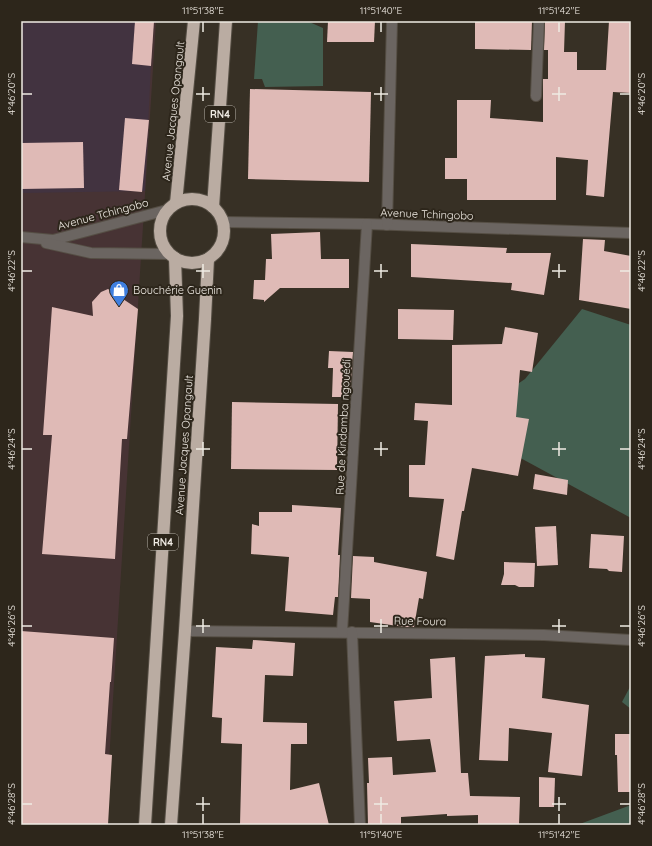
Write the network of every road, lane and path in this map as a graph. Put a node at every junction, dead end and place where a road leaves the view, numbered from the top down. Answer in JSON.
{"nodes":[{"id":1,"x":194,"y":21,"type":"edge"},
{"id":2,"x":226,"y":21,"type":"edge"},
{"id":3,"x":392,"y":21,"type":"edge"},
{"id":4,"x":539,"y":21,"type":"edge"},
{"id":5,"x":536,"y":96,"type":"dead end"},
{"id":6,"x":172,"y":206,"type":"junction"},
{"id":7,"x":213,"y":207,"type":"junction"},
{"id":8,"x":223,"y":222,"type":"junction"},
{"id":9,"x":367,"y":224,"type":"junction"},
{"id":10,"x":387,"y":224,"type":"junction"},
{"id":11,"x":631,"y":232,"type":"edge"},
{"id":12,"x":21,"y":237,"type":"edge"},
{"id":13,"x":172,"y":256,"type":"junction"},
{"id":14,"x":208,"y":259,"type":"junction"},
{"id":15,"x":185,"y":630,"type":"junction"},
{"id":16,"x":347,"y":632,"type":"junction"},
{"id":17,"x":631,"y":640,"type":"edge"},
{"id":18,"x":145,"y":825,"type":"edge"},
{"id":19,"x":170,"y":825,"type":"edge"},
{"id":20,"x":360,"y":825,"type":"edge"}],
"edges":[{"from":1,"to":6,"type":"highway","name":"Avenue Jacques Opangault","number":"RN4"},
{"from":2,"to":7,"type":"highway","number":"RN4"},
{"from":3,"to":10,"type":"street"},
{"from":4,"to":5,"type":"street"},
{"from":6,"to":7,"type":"highway"},
{"from":6,"to":12,"type":"street","name":"Avenue Tchingobo"},
{"from":6,"to":13,"type":"highway","number":"RN4"},
{"from":7,"to":8,"type":"highway"},
{"from":8,"to":9,"type":"street","name":"Avenue Tchingobo"},
{"from":8,"to":14,"type":"highway"},
{"from":9,"to":10,"type":"street","name":"Avenue Tchingobo"},
{"from":9,"to":16,"type":"street","name":"Rue de Kindamba ngouédi"},
{"from":10,"to":11,"type":"street","name":"Avenue Tchingobo"},
{"from":12,"to":13,"type":"street","name":"Avenue Tchingobo"},
{"from":13,"to":14,"type":"highway"},
{"from":13,"to":18,"type":"highway","number":"RN4"},
{"from":14,"to":15,"type":"highway","name":"Avenue Jacques Opangault","number":"RN4"},
{"from":15,"to":16,"type":"street","name":"Rue Foura"},
{"from":15,"to":19,"type":"highway","name":"Avenue Jacques Opangault","number":"RN4"},
{"from":16,"to":17,"type":"street","name":"Rue Foura"},
{"from":16,"to":20,"type":"street","name":"Rue de Kindamba ngouédi"}]}
